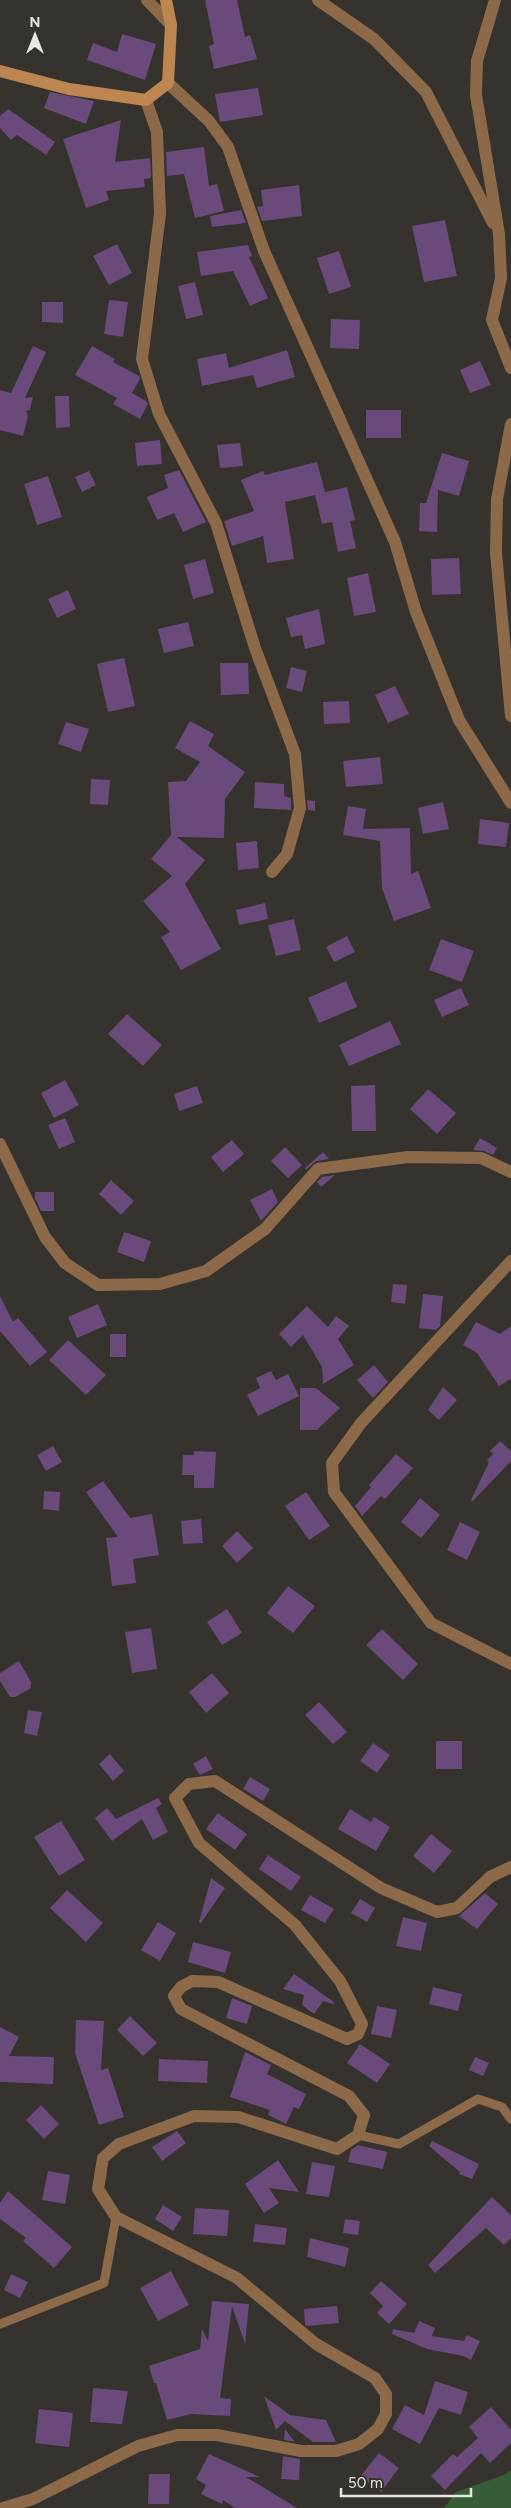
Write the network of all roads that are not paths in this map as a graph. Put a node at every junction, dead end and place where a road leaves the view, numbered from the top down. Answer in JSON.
{"nodes":[{"id":1,"x":147,"y":0,"type":"edge"},
{"id":2,"x":166,"y":0,"type":"edge"},
{"id":3,"x":318,"y":0,"type":"edge"},
{"id":4,"x":495,"y":0,"type":"edge"},
{"id":5,"x":170,"y":25,"type":"junction"},
{"id":6,"x":0,"y":71,"type":"edge"},
{"id":7,"x":168,"y":84,"type":"junction"},
{"id":8,"x":146,"y":100,"type":"junction"},
{"id":9,"x":499,"y":234,"type":"junction"},
{"id":10,"x":511,"y":368,"type":"edge"},
{"id":11,"x":511,"y":424,"type":"edge"},
{"id":12,"x":511,"y":716,"type":"edge"},
{"id":13,"x":511,"y":803,"type":"edge"},
{"id":14,"x":272,"y":872,"type":"dead end"},
{"id":15,"x":0,"y":1144,"type":"edge"},
{"id":16,"x":511,"y":1172,"type":"edge"},
{"id":17,"x":511,"y":1261,"type":"edge"},
{"id":18,"x":511,"y":1664,"type":"edge"},
{"id":19,"x":511,"y":1867,"type":"edge"},
{"id":20,"x":511,"y":2119,"type":"edge"},
{"id":21,"x":358,"y":2135,"type":"junction"},
{"id":22,"x":116,"y":2216,"type":"junction"},
{"id":23,"x":0,"y":2324,"type":"edge"},
{"id":24,"x":3,"y":2508,"type":"edge"}],
"edges":[{"from":1,"to":5,"type":"street"},
{"from":2,"to":5,"type":"street"},
{"from":3,"to":9,"type":"street"},
{"from":4,"to":9,"type":"street"},
{"from":5,"to":7,"type":"street"},
{"from":6,"to":8,"type":"street"},
{"from":7,"to":8,"type":"street"},
{"from":7,"to":13,"type":"street"},
{"from":8,"to":14,"type":"street"},
{"from":9,"to":10,"type":"street"},
{"from":11,"to":12,"type":"street"},
{"from":15,"to":16,"type":"street"},
{"from":17,"to":18,"type":"street"},
{"from":19,"to":21,"type":"street"},
{"from":20,"to":21,"type":"lane"},
{"from":21,"to":22,"type":"street"},
{"from":22,"to":23,"type":"lane"},
{"from":22,"to":24,"type":"street"}]}
